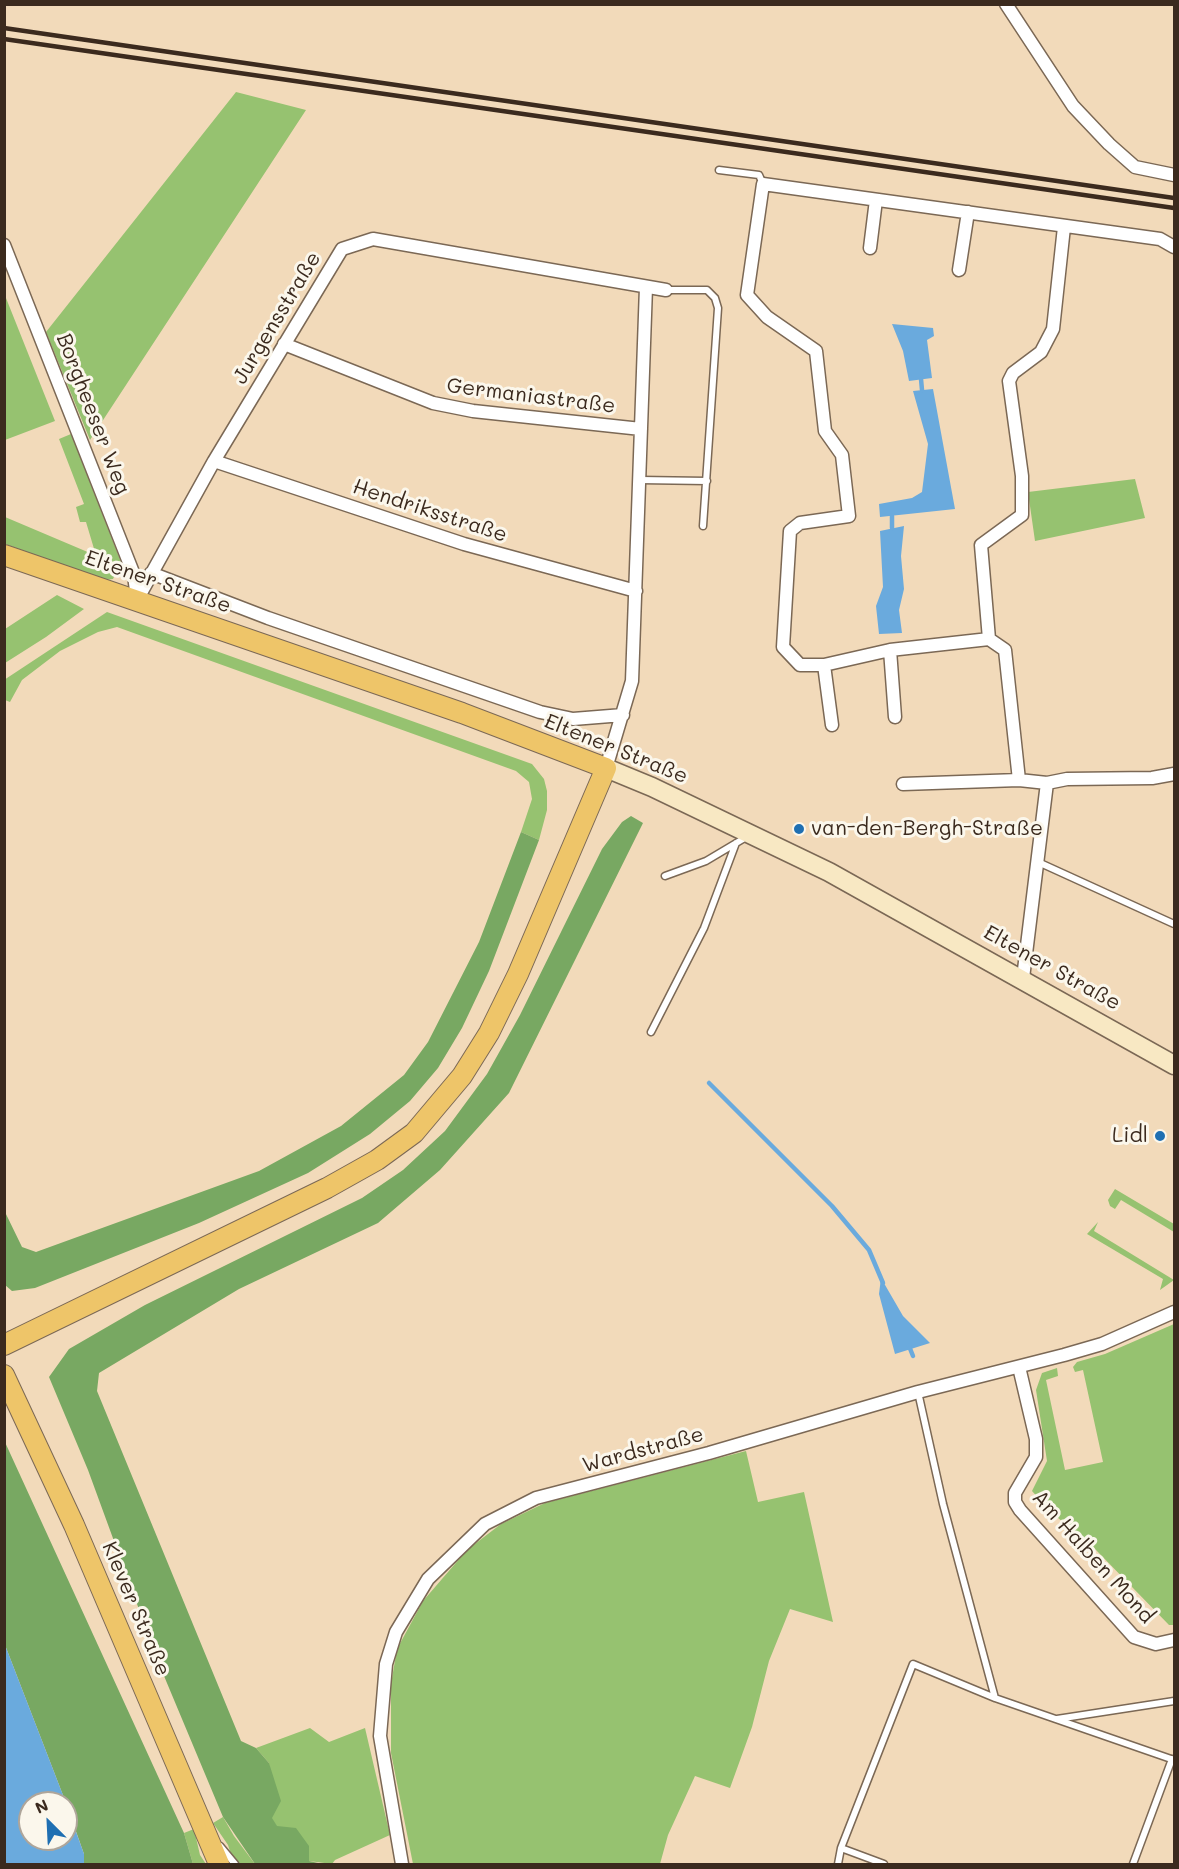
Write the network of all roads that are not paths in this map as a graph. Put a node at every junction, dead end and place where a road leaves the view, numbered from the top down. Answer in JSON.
{"nodes":[{"id":1,"x":1006,"y":4,"type":"edge"},
{"id":2,"x":719,"y":170,"type":"dead end"},
{"id":3,"x":1174,"y":175,"type":"edge"},
{"id":4,"x":763,"y":184,"type":"junction"},
{"id":5,"x":876,"y":200,"type":"junction"},
{"id":6,"x":968,"y":212,"type":"junction"},
{"id":7,"x":1064,"y":227,"type":"junction"},
{"id":8,"x":4,"y":245,"type":"edge"},
{"id":9,"x":1174,"y":247,"type":"edge"},
{"id":10,"x":870,"y":248,"type":"dead end"},
{"id":11,"x":959,"y":270,"type":"dead end"},
{"id":12,"x":646,"y":287,"type":"junction"},
{"id":13,"x":666,"y":290,"type":"joint"},
{"id":14,"x":284,"y":344,"type":"junction"},
{"id":15,"x":641,"y":429,"type":"junction"},
{"id":16,"x":214,"y":461,"type":"junction"},
{"id":17,"x":640,"y":480,"type":"junction"},
{"id":18,"x":706,"y":481,"type":"junction"},
{"id":19,"x":704,"y":526,"type":"dead end"},
{"id":20,"x":4,"y":555,"type":"edge"},
{"id":21,"x":151,"y":573,"type":"junction"},
{"id":22,"x":636,"y":591,"type":"junction"},
{"id":23,"x":137,"y":600,"type":"junction"},
{"id":24,"x":989,"y":639,"type":"junction"},
{"id":25,"x":890,"y":650,"type":"junction"},
{"id":26,"x":824,"y":665,"type":"junction"},
{"id":27,"x":623,"y":715,"type":"junction"},
{"id":28,"x":895,"y":717,"type":"dead end"},
{"id":29,"x":832,"y":725,"type":"dead end"},
{"id":30,"x":606,"y":768,"type":"junction"},
{"id":31,"x":1174,"y":774,"type":"edge"},
{"id":32,"x":1019,"y":780,"type":"junction"},
{"id":33,"x":1047,"y":783,"type":"junction"},
{"id":34,"x":903,"y":784,"type":"dead end"},
{"id":35,"x":744,"y":838,"type":"junction"},
{"id":36,"x":1038,"y":862,"type":"junction"},
{"id":37,"x":665,"y":876,"type":"dead end"},
{"id":38,"x":1174,"y":924,"type":"edge"},
{"id":39,"x":1023,"y":978,"type":"junction"},
{"id":40,"x":651,"y":1032,"type":"dead end"},
{"id":41,"x":1174,"y":1065,"type":"edge"},
{"id":42,"x":1174,"y":1312,"type":"edge"},
{"id":43,"x":4,"y":1346,"type":"edge"},
{"id":44,"x":1019,"y":1367,"type":"junction"},
{"id":45,"x":4,"y":1374,"type":"edge"},
{"id":46,"x":918,"y":1392,"type":"junction"},
{"id":47,"x":1174,"y":1640,"type":"edge"},
{"id":48,"x":995,"y":1698,"type":"junction"},
{"id":49,"x":1174,"y":1701,"type":"edge"},
{"id":50,"x":1056,"y":1719,"type":"junction"},
{"id":51,"x":1173,"y":1760,"type":"edge"},
{"id":52,"x":203,"y":1825,"type":"junction"},
{"id":53,"x":841,"y":1848,"type":"junction"},
{"id":54,"x":214,"y":1863,"type":"edge"},
{"id":55,"x":235,"y":1864,"type":"edge"},
{"id":56,"x":402,"y":1864,"type":"edge"},
{"id":57,"x":838,"y":1864,"type":"edge"},
{"id":58,"x":884,"y":1864,"type":"edge"},
{"id":59,"x":1133,"y":1864,"type":"edge"}],
"edges":[{"from":1,"to":3,"type":"street"},
{"from":2,"to":4,"type":"lane"},
{"from":4,"to":5,"type":"street"},
{"from":4,"to":26,"type":"street"},
{"from":5,"to":6,"type":"street"},
{"from":5,"to":10,"type":"street"},
{"from":6,"to":7,"type":"street"},
{"from":6,"to":11,"type":"street"},
{"from":7,"to":9,"type":"street"},
{"from":7,"to":24,"type":"street"},
{"from":8,"to":23,"type":"street","name":"Borgheeser Weg"},
{"from":12,"to":13,"type":"street","name":"Jurgensstraße"},
{"from":12,"to":14,"type":"street","name":"Jurgensstraße"},
{"from":12,"to":15,"type":"street"},
{"from":13,"to":18,"type":"lane"},
{"from":14,"to":15,"type":"street","name":"Germaniastraße"},
{"from":14,"to":16,"type":"street","name":"Jurgensstraße"},
{"from":15,"to":17,"type":"street"},
{"from":16,"to":21,"type":"street","name":"Jurgensstraße"},
{"from":16,"to":22,"type":"street","name":"Hendriksstraße"},
{"from":17,"to":18,"type":"lane"},
{"from":17,"to":22,"type":"street"},
{"from":18,"to":19,"type":"lane"},
{"from":20,"to":23,"type":"main road","name":"Eltener Straße"},
{"from":21,"to":23,"type":"street","name":"Jurgensstraße"},
{"from":21,"to":27,"type":"street","name":"Eltener Straße"},
{"from":22,"to":27,"type":"street"},
{"from":23,"to":30,"type":"main road","name":"Eltener Straße"},
{"from":24,"to":25,"type":"street"},
{"from":24,"to":32,"type":"street"},
{"from":25,"to":26,"type":"street"},
{"from":25,"to":28,"type":"street"},
{"from":26,"to":29,"type":"street"},
{"from":27,"to":30,"type":"street"},
{"from":30,"to":35,"type":"main road","name":"Eltener Straße"},
{"from":30,"to":43,"type":"main road"},
{"from":31,"to":33,"type":"street"},
{"from":32,"to":33,"type":"street"},
{"from":32,"to":34,"type":"street"},
{"from":33,"to":36,"type":"street"},
{"from":35,"to":37,"type":"lane"},
{"from":35,"to":39,"type":"main road","name":"Eltener Straße"},
{"from":35,"to":40,"type":"lane"},
{"from":36,"to":38,"type":"lane"},
{"from":36,"to":39,"type":"street"},
{"from":39,"to":41,"type":"main road","name":"Eltener Straße"},
{"from":42,"to":44,"type":"street","name":"Wardstraße"},
{"from":44,"to":46,"type":"street","name":"Wardstraße"},
{"from":44,"to":47,"type":"street","name":"Am Halben Mond"},
{"from":45,"to":52,"type":"main road","name":"Klever Straße"},
{"from":46,"to":48,"type":"lane"},
{"from":46,"to":56,"type":"street","name":"Wardstraße"},
{"from":48,"to":50,"type":"lane"},
{"from":48,"to":53,"type":"lane"},
{"from":49,"to":50,"type":"lane"},
{"from":50,"to":51,"type":"lane"},
{"from":51,"to":59,"type":"lane"},
{"from":52,"to":54,"type":"main road","name":"Klever Straße"},
{"from":52,"to":55,"type":"lane"},
{"from":53,"to":57,"type":"lane"},
{"from":53,"to":58,"type":"lane"}]}
